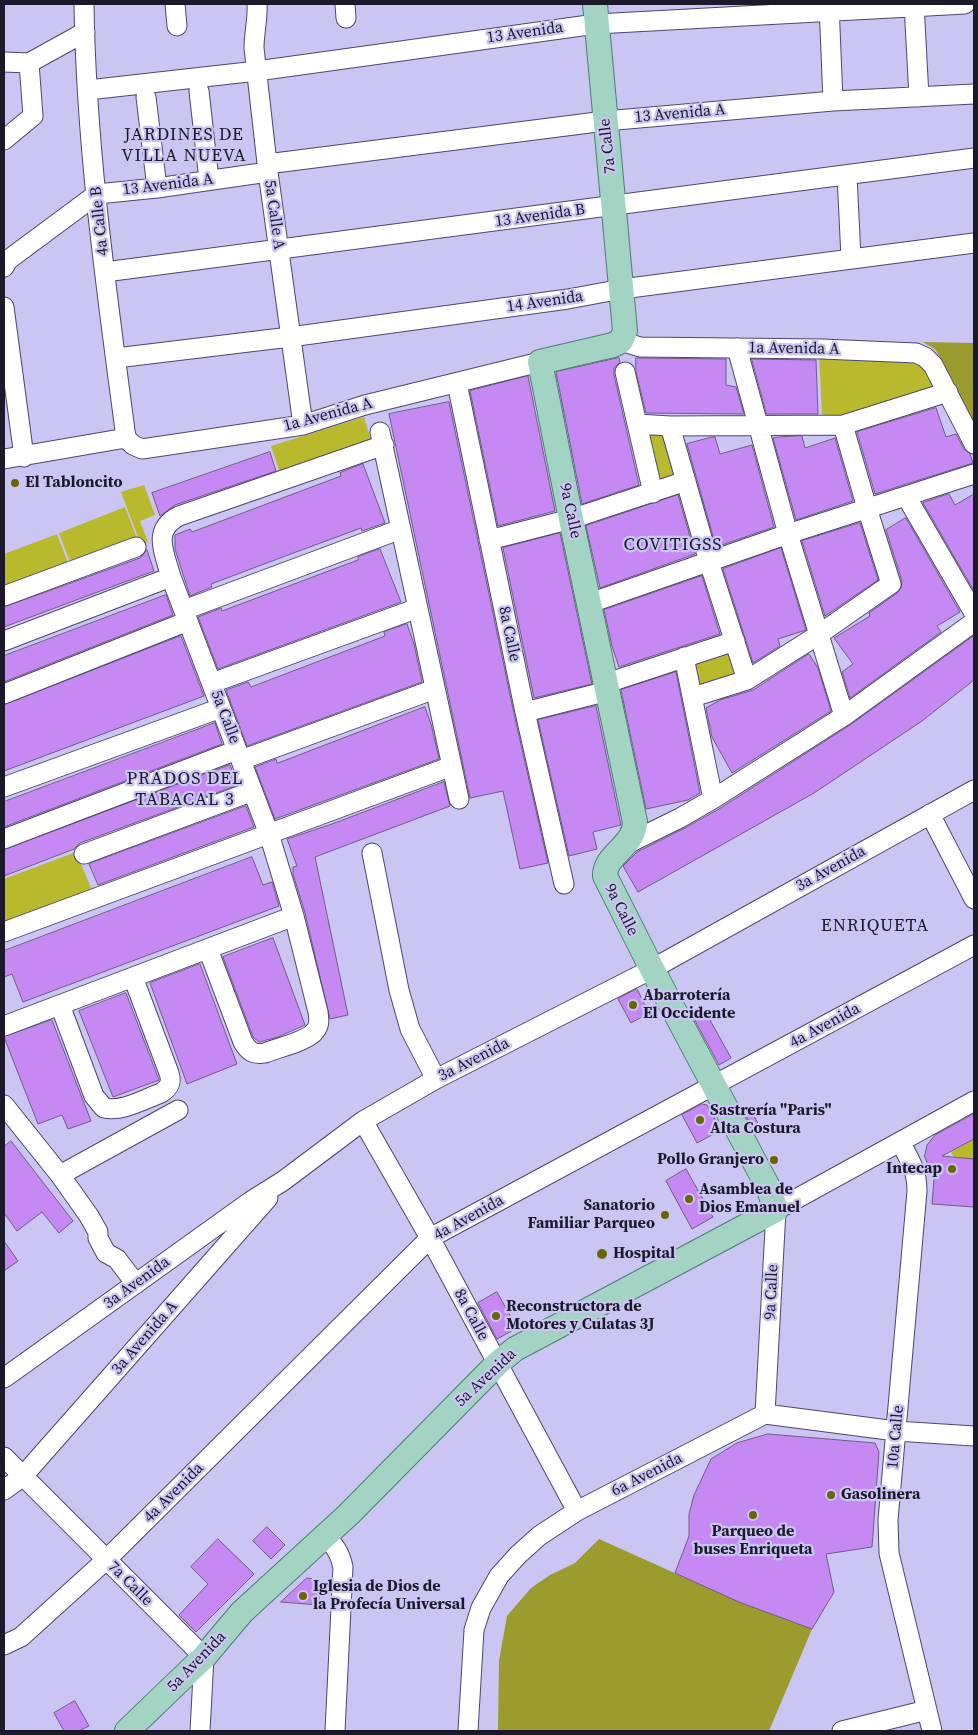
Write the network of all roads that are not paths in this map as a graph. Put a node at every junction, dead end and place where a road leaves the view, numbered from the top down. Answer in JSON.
{"nodes":[{"id":1,"x":84,"y":4,"type":"edge"},
{"id":2,"x":175,"y":4,"type":"edge"},
{"id":3,"x":257,"y":4,"type":"edge"},
{"id":4,"x":965,"y":4,"type":"edge"},
{"id":5,"x":914,"y":5,"type":"edge"},
{"id":6,"x":830,"y":7,"type":"edge"},
{"id":7,"x":595,"y":14,"type":"edge"},
{"id":8,"x":177,"y":26,"type":"dead end"},
{"id":9,"x":85,"y":32,"type":"junction"},
{"id":10,"x":4,"y":62,"type":"edge"},
{"id":11,"x":29,"y":63,"type":"junction"},
{"id":12,"x":257,"y":71,"type":"junction"},
{"id":13,"x":88,"y":90,"type":"junction"},
{"id":14,"x":199,"y":91,"type":"dead end"},
{"id":15,"x":974,"y":94,"type":"edge"},
{"id":16,"x":146,"y":97,"type":"dead end"},
{"id":17,"x":919,"y":97,"type":"junction"},
{"id":18,"x":833,"y":101,"type":"junction"},
{"id":19,"x":605,"y":121,"type":"junction"},
{"id":20,"x":4,"y":140,"type":"edge"},
{"id":21,"x":974,"y":158,"type":"edge"},
{"id":22,"x":268,"y":168,"type":"junction"},
{"id":23,"x":847,"y":175,"type":"junction"},
{"id":24,"x":209,"y":180,"type":"junction"},
{"id":25,"x":157,"y":188,"type":"junction"},
{"id":26,"x":97,"y":194,"type":"junction"},
{"id":27,"x":614,"y":206,"type":"junction"},
{"id":28,"x":974,"y":242,"type":"edge"},
{"id":29,"x":279,"y":251,"type":"junction"},
{"id":30,"x":851,"y":258,"type":"junction"},
{"id":31,"x":4,"y":266,"type":"edge"},
{"id":32,"x":105,"y":272,"type":"junction"},
{"id":33,"x":622,"y":289,"type":"junction"},
{"id":34,"x":4,"y":307,"type":"edge"},
{"id":35,"x":290,"y":337,"type":"junction"},
{"id":36,"x":621,"y":341,"type":"junction"},
{"id":37,"x":737,"y":348,"type":"junction"},
{"id":38,"x":116,"y":358,"type":"junction"},
{"id":39,"x":540,"y":362,"type":"junction"},
{"id":40,"x":625,"y":372,"type":"dead end"},
{"id":41,"x":457,"y":383,"type":"junction"},
{"id":42,"x":948,"y":392,"type":"junction"},
{"id":43,"x":637,"y":424,"type":"junction"},
{"id":44,"x":303,"y":425,"type":"junction"},
{"id":45,"x":757,"y":425,"type":"junction"},
{"id":46,"x":843,"y":425,"type":"junction"},
{"id":47,"x":670,"y":426,"type":"junction"},
{"id":48,"x":126,"y":438,"type":"junction"},
{"id":49,"x":974,"y":444,"type":"edge"},
{"id":50,"x":24,"y":457,"type":"junction"},
{"id":51,"x":4,"y":460,"type":"edge"},
{"id":52,"x":974,"y":474,"type":"edge"},
{"id":53,"x":686,"y":480,"type":"junction"},
{"id":54,"x":653,"y":492,"type":"junction"},
{"id":55,"x":906,"y":496,"type":"junction"},
{"id":56,"x":867,"y":508,"type":"junction"},
{"id":57,"x":571,"y":519,"type":"junction"},
{"id":58,"x":401,"y":529,"type":"junction"},
{"id":59,"x":788,"y":534,"type":"junction"},
{"id":60,"x":489,"y":540,"type":"junction"},
{"id":61,"x":136,"y":547,"type":"dead end"},
{"id":62,"x":709,"y":562,"type":"junction"},
{"id":63,"x":171,"y":577,"type":"junction"},
{"id":64,"x":4,"y":596,"type":"edge"},
{"id":65,"x":590,"y":603,"type":"junction"},
{"id":66,"x":418,"y":608,"type":"junction"},
{"id":67,"x":974,"y":613,"type":"edge"},
{"id":68,"x":186,"y":615,"type":"junction"},
{"id":69,"x":974,"y":622,"type":"edge"},
{"id":70,"x":818,"y":635,"type":"junction"},
{"id":71,"x":4,"y":641,"type":"edge"},
{"id":72,"x":734,"y":641,"type":"junction"},
{"id":73,"x":684,"y":657,"type":"junction"},
{"id":74,"x":747,"y":680,"type":"junction"},
{"id":75,"x":212,"y":683,"type":"junction"},
{"id":76,"x":607,"y":687,"type":"junction"},
{"id":77,"x":435,"y":689,"type":"junction"},
{"id":78,"x":4,"y":694,"type":"edge"},
{"id":79,"x":693,"y":698,"type":"junction"},
{"id":80,"x":221,"y":708,"type":"junction"},
{"id":81,"x":525,"y":712,"type":"junction"},
{"id":82,"x":844,"y":716,"type":"junction"},
{"id":83,"x":239,"y":755,"type":"junction"},
{"id":84,"x":452,"y":766,"type":"junction"},
{"id":85,"x":4,"y":788,"type":"edge"},
{"id":86,"x":974,"y":790,"type":"edge"},
{"id":87,"x":253,"y":791,"type":"junction"},
{"id":88,"x":460,"y":799,"type":"dead end"},
{"id":89,"x":713,"y":799,"type":"junction"},
{"id":90,"x":930,"y":814,"type":"junction"},
{"id":91,"x":269,"y":834,"type":"junction"},
{"id":92,"x":4,"y":839,"type":"edge"},
{"id":93,"x":625,"y":845,"type":"junction"},
{"id":94,"x":372,"y":853,"type":"dead end"},
{"id":95,"x":84,"y":854,"type":"dead end"},
{"id":96,"x":564,"y":884,"type":"dead end"},
{"id":97,"x":974,"y":899,"type":"edge"},
{"id":98,"x":294,"y":916,"type":"junction"},
{"id":99,"x":4,"y":932,"type":"edge"},
{"id":100,"x":974,"y":945,"type":"edge"},
{"id":101,"x":208,"y":949,"type":"junction"},
{"id":102,"x":652,"y":969,"type":"junction"},
{"id":103,"x":133,"y":977,"type":"junction"},
{"id":104,"x":60,"y":1005,"type":"junction"},
{"id":105,"x":4,"y":1026,"type":"edge"},
{"id":106,"x":436,"y":1079,"type":"junction"},
{"id":107,"x":715,"y":1086,"type":"junction"},
{"id":108,"x":974,"y":1101,"type":"edge"},
{"id":109,"x":4,"y":1105,"type":"edge"},
{"id":110,"x":178,"y":1110,"type":"dead end"},
{"id":111,"x":363,"y":1121,"type":"junction"},
{"id":112,"x":900,"y":1142,"type":"junction"},
{"id":113,"x":60,"y":1175,"type":"junction"},
{"id":114,"x":283,"y":1181,"type":"junction"},
{"id":115,"x":776,"y":1210,"type":"junction"},
{"id":116,"x":430,"y":1238,"type":"junction"},
{"id":117,"x":136,"y":1284,"type":"junction"},
{"id":118,"x":498,"y":1363,"type":"junction"},
{"id":119,"x":4,"y":1378,"type":"edge"},
{"id":120,"x":765,"y":1414,"type":"junction"},
{"id":121,"x":896,"y":1431,"type":"junction"},
{"id":122,"x":974,"y":1436,"type":"edge"},
{"id":123,"x":4,"y":1457,"type":"edge"},
{"id":124,"x":23,"y":1476,"type":"junction"},
{"id":125,"x":4,"y":1490,"type":"edge"},
{"id":126,"x":577,"y":1511,"type":"junction"},
{"id":127,"x":324,"y":1536,"type":"junction"},
{"id":128,"x":106,"y":1560,"type":"junction"},
{"id":129,"x":4,"y":1645,"type":"edge"},
{"id":130,"x":204,"y":1657,"type":"junction"},
{"id":131,"x":927,"y":1710,"type":"junction"},
{"id":132,"x":127,"y":1731,"type":"edge"},
{"id":133,"x":200,"y":1731,"type":"edge"},
{"id":134,"x":334,"y":1731,"type":"edge"},
{"id":135,"x":468,"y":1731,"type":"edge"},
{"id":136,"x":842,"y":1731,"type":"edge"},
{"id":137,"x":932,"y":1731,"type":"edge"}],
"edges":[{"from":1,"to":9,"type":"street","name":"4a Calle B"},
{"from":2,"to":8,"type":"street"},
{"from":3,"to":12,"type":"street","name":"5a Calle A"},
{"from":4,"to":5,"type":"street","name":"13 Avenida"},
{"from":5,"to":6,"type":"street","name":"13 Avenida"},
{"from":5,"to":17,"type":"street"},
{"from":6,"to":7,"type":"street","name":"13 Avenida"},
{"from":6,"to":18,"type":"street"},
{"from":7,"to":12,"type":"street","name":"13 Avenida"},
{"from":7,"to":19,"type":"main road","name":"7a Calle"},
{"from":9,"to":11,"type":"street"},
{"from":9,"to":13,"type":"street","name":"4a Calle B"},
{"from":10,"to":11,"type":"street"},
{"from":11,"to":20,"type":"street"},
{"from":12,"to":13,"type":"street","name":"13 Avenida"},
{"from":12,"to":22,"type":"street","name":"5a Calle A"},
{"from":13,"to":26,"type":"street","name":"4a Calle B"},
{"from":14,"to":24,"type":"street"},
{"from":15,"to":17,"type":"street","name":"13 Avenida A"},
{"from":16,"to":25,"type":"street"},
{"from":17,"to":18,"type":"street","name":"13 Avenida A"},
{"from":18,"to":19,"type":"street","name":"13 Avenida A"},
{"from":19,"to":22,"type":"street","name":"13 Avenida A"},
{"from":19,"to":27,"type":"main road","name":"7a Calle"},
{"from":21,"to":23,"type":"street","name":"13 Avenida B"},
{"from":22,"to":24,"type":"street","name":"13 Avenida A"},
{"from":22,"to":29,"type":"street","name":"5a Calle A"},
{"from":23,"to":27,"type":"street","name":"13 Avenida B"},
{"from":23,"to":30,"type":"street"},
{"from":24,"to":25,"type":"street","name":"13 Avenida A"},
{"from":25,"to":26,"type":"street","name":"13 Avenida A"},
{"from":26,"to":31,"type":"street"},
{"from":26,"to":32,"type":"street","name":"4a Calle B"},
{"from":27,"to":29,"type":"street","name":"13 Avenida B"},
{"from":27,"to":33,"type":"main road","name":"7a Calle"},
{"from":28,"to":30,"type":"street","name":"14 Avenida"},
{"from":29,"to":32,"type":"street","name":"13 Avenida B"},
{"from":29,"to":35,"type":"street","name":"5a Calle A"},
{"from":30,"to":33,"type":"street","name":"14 Avenida"},
{"from":32,"to":38,"type":"street","name":"4a Calle B"},
{"from":33,"to":35,"type":"street","name":"14 Avenida"},
{"from":33,"to":36,"type":"main road"},
{"from":34,"to":50,"type":"street"},
{"from":35,"to":38,"type":"street","name":"14 Avenida"},
{"from":35,"to":44,"type":"street","name":"5a Calle A"},
{"from":36,"to":37,"type":"street","name":"1a Avenida A"},
{"from":36,"to":39,"type":"main road","name":"1a Avenida A"},
{"from":37,"to":42,"type":"street","name":"1a Avenida A"},
{"from":37,"to":45,"type":"street"},
{"from":38,"to":48,"type":"street","name":"4a Calle B"},
{"from":39,"to":41,"type":"street","name":"1a Avenida A"},
{"from":39,"to":57,"type":"main road","name":"9a Calle"},
{"from":40,"to":43,"type":"street"},
{"from":41,"to":44,"type":"street","name":"1a Avenida A"},
{"from":41,"to":60,"type":"street","name":"8a Calle"},
{"from":42,"to":46,"type":"street"},
{"from":42,"to":49,"type":"street","name":"1a Avenida A"},
{"from":43,"to":47,"type":"street"},
{"from":43,"to":54,"type":"street"},
{"from":44,"to":48,"type":"street","name":"1a Avenida A"},
{"from":45,"to":46,"type":"street"},
{"from":45,"to":47,"type":"street"},
{"from":45,"to":59,"type":"street"},
{"from":46,"to":56,"type":"street"},
{"from":47,"to":53,"type":"street"},
{"from":48,"to":50,"type":"street"},
{"from":50,"to":51,"type":"street"},
{"from":52,"to":55,"type":"street"},
{"from":53,"to":54,"type":"street"},
{"from":53,"to":62,"type":"street"},
{"from":54,"to":57,"type":"street"},
{"from":55,"to":56,"type":"street"},
{"from":55,"to":67,"type":"street"},
{"from":56,"to":59,"type":"street"},
{"from":56,"to":70,"type":"street"},
{"from":57,"to":60,"type":"street"},
{"from":57,"to":65,"type":"main road","name":"9a Calle"},
{"from":58,"to":63,"type":"street","name":"5a Calle"},
{"from":58,"to":66,"type":"street"},
{"from":58,"to":68,"type":"street"},
{"from":59,"to":62,"type":"street"},
{"from":59,"to":70,"type":"street"},
{"from":60,"to":81,"type":"street","name":"8a Calle"},
{"from":61,"to":64,"type":"street"},
{"from":62,"to":65,"type":"street"},
{"from":62,"to":72,"type":"street"},
{"from":63,"to":68,"type":"street","name":"5a Calle"},
{"from":63,"to":71,"type":"street"},
{"from":65,"to":76,"type":"main road","name":"9a Calle"},
{"from":66,"to":75,"type":"street"},
{"from":66,"to":77,"type":"street"},
{"from":68,"to":75,"type":"street","name":"5a Calle"},
{"from":68,"to":78,"type":"street"},
{"from":69,"to":82,"type":"street"},
{"from":70,"to":74,"type":"street"},
{"from":70,"to":82,"type":"street"},
{"from":72,"to":73,"type":"street"},
{"from":72,"to":74,"type":"street"},
{"from":73,"to":76,"type":"street"},
{"from":73,"to":79,"type":"street"},
{"from":74,"to":79,"type":"street"},
{"from":75,"to":80,"type":"street","name":"5a Calle"},
{"from":76,"to":81,"type":"street"},
{"from":76,"to":93,"type":"main road","name":"9a Calle"},
{"from":77,"to":83,"type":"street"},
{"from":77,"to":84,"type":"street"},
{"from":79,"to":89,"type":"street"},
{"from":80,"to":83,"type":"street","name":"5a Calle"},
{"from":80,"to":85,"type":"street"},
{"from":81,"to":96,"type":"street","name":"8a Calle"},
{"from":82,"to":89,"type":"street"},
{"from":83,"to":87,"type":"street","name":"5a Calle"},
{"from":83,"to":92,"type":"street"},
{"from":84,"to":88,"type":"street"},
{"from":84,"to":91,"type":"street"},
{"from":86,"to":90,"type":"street","name":"3a Avenida"},
{"from":87,"to":91,"type":"street","name":"5a Calle"},
{"from":87,"to":95,"type":"street"},
{"from":89,"to":93,"type":"street"},
{"from":90,"to":97,"type":"street"},
{"from":90,"to":102,"type":"street","name":"3a Avenida"},
{"from":91,"to":98,"type":"street","name":"5a Calle"},
{"from":91,"to":99,"type":"street"},
{"from":93,"to":102,"type":"main road","name":"9a Calle"},
{"from":94,"to":106,"type":"street"},
{"from":98,"to":101,"type":"street"},
{"from":98,"to":101,"type":"street","name":"5a Calle"},
{"from":100,"to":107,"type":"street","name":"4a Avenida"},
{"from":101,"to":103,"type":"street"},
{"from":102,"to":106,"type":"street","name":"3a Avenida"},
{"from":102,"to":107,"type":"main road","name":"9a Calle"},
{"from":103,"to":104,"type":"street"},
{"from":103,"to":104,"type":"street"},
{"from":104,"to":105,"type":"street"},
{"from":106,"to":111,"type":"street","name":"3a Avenida"},
{"from":107,"to":115,"type":"main road","name":"9a Calle"},
{"from":107,"to":116,"type":"street","name":"4a Avenida"},
{"from":108,"to":112,"type":"street","name":"5a Avenida"},
{"from":109,"to":113,"type":"street"},
{"from":110,"to":113,"type":"street"},
{"from":111,"to":114,"type":"street","name":"3a Avenida"},
{"from":111,"to":116,"type":"street","name":"8a Calle"},
{"from":112,"to":115,"type":"street","name":"5a Avenida"},
{"from":112,"to":121,"type":"street","name":"10a Calle"},
{"from":113,"to":117,"type":"street"},
{"from":114,"to":117,"type":"street","name":"3a Avenida"},
{"from":114,"to":124,"type":"street","name":"3a Avenida A"},
{"from":115,"to":118,"type":"main road","name":"5a Avenida"},
{"from":115,"to":120,"type":"street","name":"9a Calle"},
{"from":116,"to":118,"type":"street","name":"8a Calle"},
{"from":116,"to":128,"type":"street","name":"4a Avenida"},
{"from":117,"to":119,"type":"street","name":"3a Avenida"},
{"from":118,"to":126,"type":"street","name":"8a Calle"},
{"from":118,"to":127,"type":"main road","name":"5a Avenida"},
{"from":120,"to":121,"type":"street"},
{"from":120,"to":126,"type":"street","name":"6a Avenida"},
{"from":121,"to":122,"type":"street"},
{"from":121,"to":131,"type":"street","name":"10a Calle"},
{"from":123,"to":124,"type":"street","name":"7a Calle"},
{"from":124,"to":125,"type":"street","name":"3a Avenida A"},
{"from":124,"to":128,"type":"street","name":"7a Calle"},
{"from":126,"to":135,"type":"street","name":"6a Avenida"},
{"from":127,"to":130,"type":"main road","name":"5a Avenida"},
{"from":127,"to":134,"type":"street"},
{"from":128,"to":129,"type":"street","name":"4a Avenida"},
{"from":128,"to":130,"type":"street","name":"7a Calle"},
{"from":130,"to":132,"type":"main road","name":"5a Avenida"},
{"from":130,"to":133,"type":"street"},
{"from":131,"to":136,"type":"street"},
{"from":131,"to":137,"type":"street","name":"10a Calle"}]}
